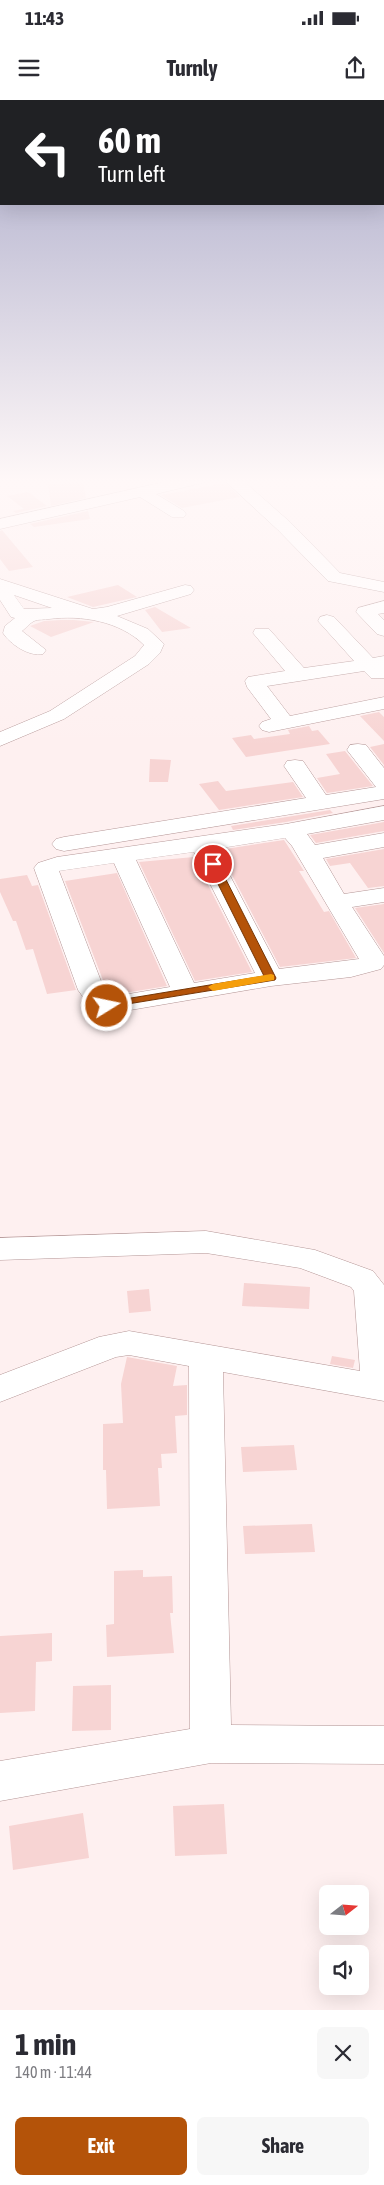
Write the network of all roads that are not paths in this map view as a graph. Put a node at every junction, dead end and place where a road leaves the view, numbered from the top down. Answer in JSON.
{"nodes":[{"id":1,"x":324,"y":567,"type":"edge"},
{"id":2,"x":0,"y":586,"type":"edge"},
{"id":3,"x":384,"y":587,"type":"edge"},
{"id":4,"x":185,"y":590,"type":"dead end"},
{"id":5,"x":384,"y":607,"type":"edge"},
{"id":6,"x":88,"y":613,"type":"junction"},
{"id":7,"x":30,"y":615,"type":"junction"},
{"id":8,"x":327,"y":621,"type":"dead end"},
{"id":9,"x":384,"y":630,"type":"edge"},
{"id":10,"x":262,"y":632,"type":"dead end"},
{"id":11,"x":36,"y":650,"type":"dead end"},
{"id":12,"x":376,"y":663,"type":"edge"},
{"id":13,"x":384,"y":681,"type":"edge"},
{"id":14,"x":321,"y":687,"type":"junction"},
{"id":15,"x":383,"y":703,"type":"edge"},
{"id":16,"x":0,"y":740,"type":"edge"},
{"id":17,"x":358,"y":750,"type":"dead end"},
{"id":18,"x":295,"y":766,"type":"dead end"},
{"id":19,"x":384,"y":782,"type":"edge"},
{"id":20,"x":384,"y":792,"type":"edge"},
{"id":21,"x":320,"y":802,"type":"junction"},
{"id":22,"x":384,"y":813,"type":"edge"},
{"id":23,"x":286,"y":831,"type":"junction"},
{"id":24,"x":384,"y":840,"type":"edge"},
{"id":25,"x":64,"y":844,"type":"dead end"},
{"id":26,"x":202,"y":844,"type":"junction"},
{"id":27,"x":309,"y":853,"type":"junction"},
{"id":28,"x":122,"y":856,"type":"junction"},
{"id":29,"x":384,"y":895,"type":"edge"},
{"id":30,"x":337,"y":902,"type":"junction"},
{"id":31,"x":271,"y":978,"type":"junction"},
{"id":32,"x":185,"y":992,"type":"junction"},
{"id":33,"x":0,"y":1249,"type":"edge"},
{"id":34,"x":206,"y":1357,"type":"junction"},
{"id":35,"x":380,"y":1388,"type":"edge"},
{"id":36,"x":0,"y":1389,"type":"edge"},
{"id":37,"x":212,"y":1744,"type":"junction"},
{"id":38,"x":384,"y":1745,"type":"edge"},
{"id":39,"x":0,"y":1781,"type":"edge"}],
"edges":[{"from":1,"to":3,"type":"street"},
{"from":2,"to":6,"type":"street"},
{"from":2,"to":7,"type":"street"},
{"from":4,"to":6,"type":"street"},
{"from":5,"to":9,"type":"street"},
{"from":6,"to":7,"type":"street"},
{"from":6,"to":16,"type":"street"},
{"from":7,"to":11,"type":"street"},
{"from":8,"to":12,"type":"street"},
{"from":10,"to":14,"type":"street"},
{"from":12,"to":13,"type":"street"},
{"from":12,"to":14,"type":"street"},
{"from":14,"to":14,"type":"street"},
{"from":14,"to":15,"type":"street"},
{"from":17,"to":19,"type":"street"},
{"from":18,"to":21,"type":"street"},
{"from":20,"to":21,"type":"street"},
{"from":21,"to":25,"type":"street"},
{"from":22,"to":23,"type":"street"},
{"from":23,"to":26,"type":"street"},
{"from":23,"to":27,"type":"street"},
{"from":24,"to":27,"type":"street"},
{"from":26,"to":28,"type":"street"},
{"from":26,"to":31,"type":"street"},
{"from":27,"to":30,"type":"street"},
{"from":28,"to":32,"type":"street"},
{"from":28,"to":32,"type":"street"},
{"from":29,"to":30,"type":"street"},
{"from":30,"to":31,"type":"street"},
{"from":31,"to":32,"type":"street"},
{"from":33,"to":35,"type":"street"},
{"from":34,"to":35,"type":"street"},
{"from":34,"to":36,"type":"street"},
{"from":34,"to":37,"type":"street"},
{"from":37,"to":38,"type":"street"},
{"from":37,"to":39,"type":"street"}]}
